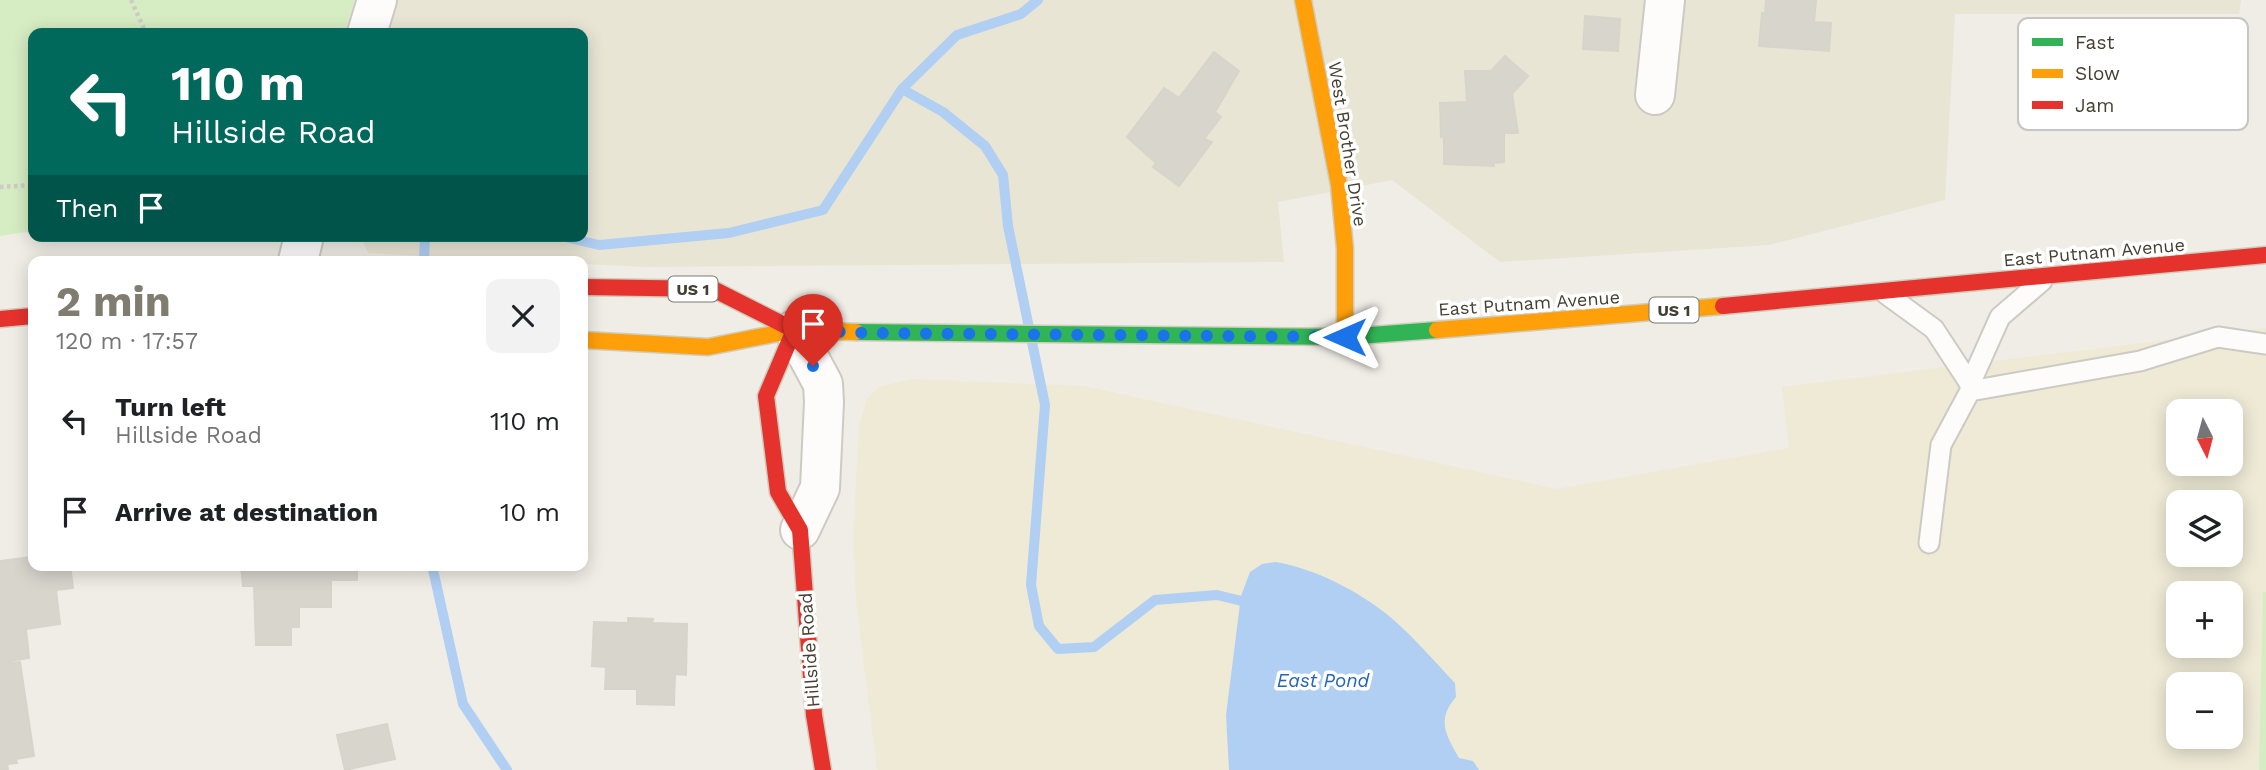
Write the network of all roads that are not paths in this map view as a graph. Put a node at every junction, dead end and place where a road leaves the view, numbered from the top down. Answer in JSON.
{"nodes":[{"id":1,"x":377,"y":0,"type":"edge"},
{"id":2,"x":1303,"y":0,"type":"edge"},
{"id":3,"x":1665,"y":0,"type":"edge"},
{"id":4,"x":369,"y":28,"type":"edge"},
{"id":5,"x":1655,"y":95,"type":"dead end"},
{"id":6,"x":2266,"y":255,"type":"edge"},
{"id":7,"x":2048,"y":275,"type":"junction"},
{"id":8,"x":588,"y":287,"type":"edge"},
{"id":9,"x":1881,"y":290,"type":"junction"},
{"id":10,"x":28,"y":316,"type":"edge"},
{"id":11,"x":0,"y":319,"type":"edge"},
{"id":12,"x":794,"y":330,"type":"junction"},
{"id":13,"x":1345,"y":337,"type":"junction"},
{"id":14,"x":588,"y":340,"type":"edge"},
{"id":15,"x":2266,"y":344,"type":"edge"},
{"id":16,"x":1970,"y":387,"type":"junction"},
{"id":17,"x":800,"y":530,"type":"junction"},
{"id":18,"x":1929,"y":543,"type":"dead end"},
{"id":19,"x":823,"y":770,"type":"edge"}],
"edges":[{"from":1,"to":4,"type":"street"},
{"from":2,"to":13,"type":"main road","name":"West Brother Drive"},
{"from":3,"to":5,"type":"street"},
{"from":6,"to":7,"type":"main road","name":"East Putnam Avenue","number":"US 1"},
{"from":7,"to":9,"type":"main road","name":"East Putnam Avenue","number":"US 1"},
{"from":7,"to":16,"type":"lane"},
{"from":8,"to":12,"type":"main road","name":"East Putnam Avenue","number":"US 1"},
{"from":9,"to":13,"type":"main road","name":"East Putnam Avenue","number":"US 1"},
{"from":9,"to":16,"type":"lane"},
{"from":10,"to":11,"type":"main road"},
{"from":12,"to":13,"type":"main road","name":"East Putnam Avenue","number":"US 1"},
{"from":12,"to":14,"type":"main road","name":"East Putnam Avenue","number":"US 1"},
{"from":12,"to":17,"type":"street","name":"Hillside Road"},
{"from":12,"to":17,"type":"main road","name":"Hillside Road"},
{"from":15,"to":16,"type":"lane"},
{"from":16,"to":18,"type":"lane"},
{"from":17,"to":19,"type":"main road","name":"Hillside Road"}]}
